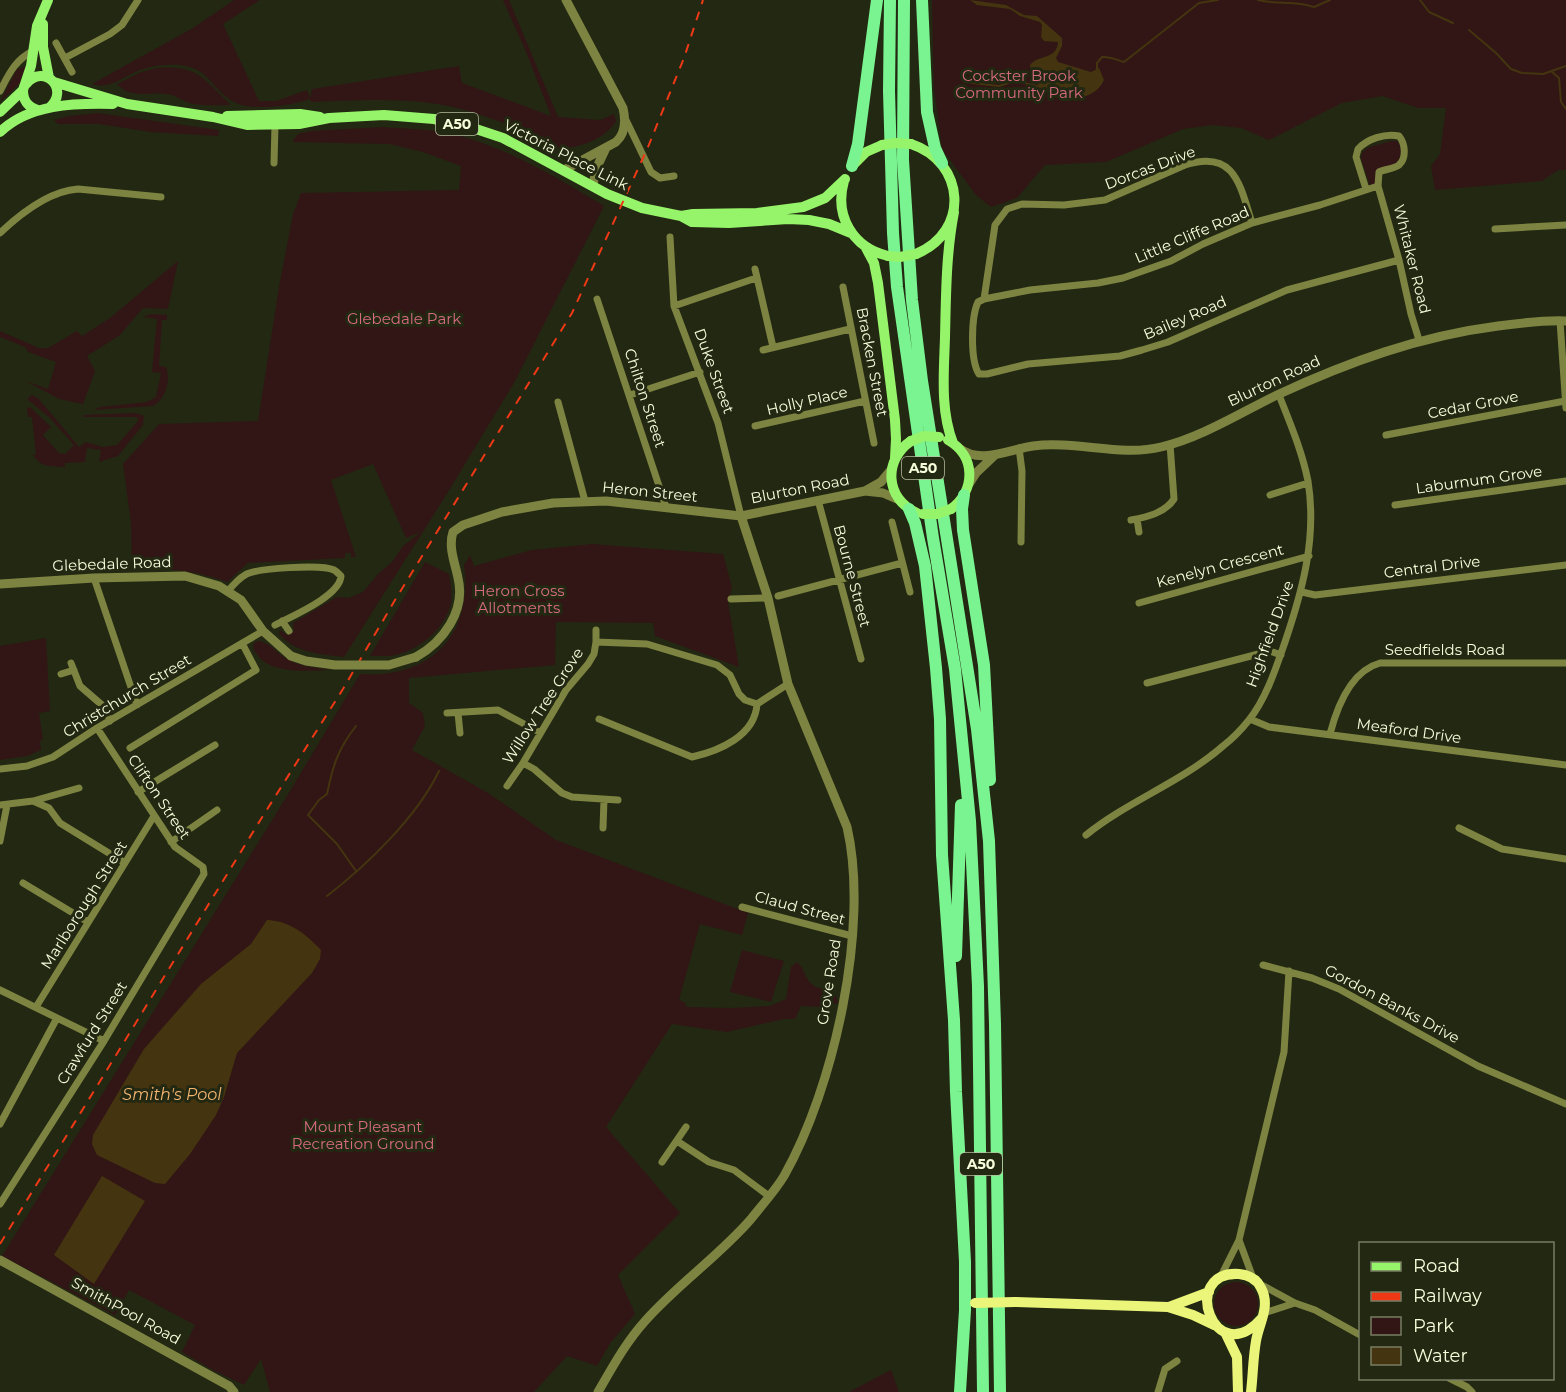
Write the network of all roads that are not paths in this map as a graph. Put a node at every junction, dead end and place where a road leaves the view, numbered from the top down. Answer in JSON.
{"nodes":[{"id":1,"x":48,"y":0,"type":"edge"},
{"id":2,"x":138,"y":0,"type":"edge"},
{"id":3,"x":566,"y":0,"type":"edge"},
{"id":4,"x":877,"y":0,"type":"edge"},
{"id":5,"x":890,"y":0,"type":"edge"},
{"id":6,"x":904,"y":0,"type":"edge"},
{"id":7,"x":922,"y":0,"type":"edge"},
{"id":8,"x":44,"y":12,"type":"junction"},
{"id":9,"x":57,"y":43,"type":"dead end"},
{"id":10,"x":33,"y":51,"type":"junction"},
{"id":11,"x":65,"y":58,"type":"junction"},
{"id":12,"x":72,"y":72,"type":"dead end"},
{"id":13,"x":52,"y":80,"type":"junction"},
{"id":14,"x":24,"y":87,"type":"junction"},
{"id":15,"x":0,"y":91,"type":"edge"},
{"id":16,"x":127,"y":104,"type":"junction"},
{"id":17,"x":44,"y":109,"type":"junction"},
{"id":18,"x":0,"y":112,"type":"edge"},
{"id":19,"x":213,"y":117,"type":"junction"},
{"id":20,"x":329,"y":118,"type":"junction"},
{"id":21,"x":626,"y":120,"type":"junction"},
{"id":22,"x":275,"y":125,"type":"junction"},
{"id":23,"x":0,"y":132,"type":"edge"},
{"id":24,"x":605,"y":150,"type":"junction"},
{"id":25,"x":274,"y":163,"type":"dead end"},
{"id":26,"x":942,"y":163,"type":"junction"},
{"id":27,"x":852,"y":166,"type":"junction"},
{"id":28,"x":564,"y":170,"type":"junction"},
{"id":29,"x":674,"y":176,"type":"dead end"},
{"id":30,"x":844,"y":179,"type":"junction"},
{"id":31,"x":593,"y":185,"type":"junction"},
{"id":32,"x":1378,"y":186,"type":"junction"},
{"id":33,"x":1366,"y":189,"type":"junction"},
{"id":34,"x":160,"y":197,"type":"dead end"},
{"id":35,"x":954,"y":212,"type":"junction"},
{"id":36,"x":681,"y":216,"type":"junction"},
{"id":37,"x":1251,"y":223,"type":"junction"},
{"id":38,"x":1566,"y":225,"type":"edge"},
{"id":39,"x":1496,"y":229,"type":"dead end"},
{"id":40,"x":0,"y":233,"type":"edge"},
{"id":41,"x":851,"y":234,"type":"junction"},
{"id":42,"x":670,"y":237,"type":"dead end"},
{"id":43,"x":866,"y":248,"type":"junction"},
{"id":44,"x":1399,"y":260,"type":"junction"},
{"id":45,"x":755,"y":269,"type":"dead end"},
{"id":46,"x":756,"y":278,"type":"junction"},
{"id":47,"x":843,"y":287,"type":"dead end"},
{"id":48,"x":597,"y":299,"type":"dead end"},
{"id":49,"x":984,"y":299,"type":"junction"},
{"id":50,"x":674,"y":306,"type":"junction"},
{"id":51,"x":1563,"y":321,"type":"edge"},
{"id":52,"x":850,"y":329,"type":"junction"},
{"id":53,"x":1419,"y":340,"type":"junction"},
{"id":54,"x":773,"y":347,"type":"junction"},
{"id":55,"x":763,"y":350,"type":"dead end"},
{"id":56,"x":700,"y":372,"type":"junction"},
{"id":57,"x":630,"y":395,"type":"junction"},
{"id":58,"x":1279,"y":395,"type":"junction"},
{"id":59,"x":865,"y":401,"type":"junction"},
{"id":60,"x":1565,"y":401,"type":"edge"},
{"id":61,"x":558,"y":402,"type":"dead end"},
{"id":62,"x":1566,"y":408,"type":"edge"},
{"id":63,"x":755,"y":426,"type":"dead end"},
{"id":64,"x":1386,"y":435,"type":"dead end"},
{"id":65,"x":874,"y":443,"type":"dead end"},
{"id":66,"x":1170,"y":444,"type":"junction"},
{"id":67,"x":956,"y":445,"type":"junction"},
{"id":68,"x":1019,"y":448,"type":"junction"},
{"id":69,"x":995,"y":455,"type":"junction"},
{"id":70,"x":895,"y":458,"type":"junction"},
{"id":71,"x":891,"y":470,"type":"junction"},
{"id":72,"x":1566,"y":481,"type":"edge"},
{"id":73,"x":1308,"y":483,"type":"junction"},
{"id":74,"x":967,"y":490,"type":"junction"},
{"id":75,"x":865,"y":491,"type":"junction"},
{"id":76,"x":1270,"y":495,"type":"dead end"},
{"id":77,"x":818,"y":500,"type":"junction"},
{"id":78,"x":585,"y":501,"type":"junction"},
{"id":79,"x":904,"y":505,"type":"junction"},
{"id":80,"x":1395,"y":506,"type":"dead end"},
{"id":81,"x":666,"y":507,"type":"junction"},
{"id":82,"x":741,"y":516,"type":"junction"},
{"id":83,"x":892,"y":522,"type":"dead end"},
{"id":84,"x":1138,"y":532,"type":"dead end"},
{"id":85,"x":1021,"y":542,"type":"dead end"},
{"id":86,"x":1309,"y":556,"type":"junction"},
{"id":87,"x":902,"y":563,"type":"junction"},
{"id":88,"x":1566,"y":565,"type":"edge"},
{"id":89,"x":94,"y":578,"type":"junction"},
{"id":90,"x":839,"y":579,"type":"junction"},
{"id":91,"x":0,"y":584,"type":"edge"},
{"id":92,"x":228,"y":591,"type":"junction"},
{"id":93,"x":910,"y":592,"type":"dead end"},
{"id":94,"x":1302,"y":592,"type":"junction"},
{"id":95,"x":773,"y":597,"type":"junction"},
{"id":96,"x":731,"y":599,"type":"dead end"},
{"id":97,"x":1139,"y":603,"type":"dead end"},
{"id":98,"x":282,"y":621,"type":"junction"},
{"id":99,"x":275,"y":625,"type":"dead end"},
{"id":100,"x":596,"y":630,"type":"dead end"},
{"id":101,"x":290,"y":631,"type":"dead end"},
{"id":102,"x":263,"y":632,"type":"junction"},
{"id":103,"x":596,"y":642,"type":"junction"},
{"id":104,"x":242,"y":644,"type":"junction"},
{"id":105,"x":291,"y":656,"type":"joint"},
{"id":106,"x":1281,"y":656,"type":"junction"},
{"id":107,"x":861,"y":659,"type":"dead end"},
{"id":108,"x":1566,"y":663,"type":"edge"},
{"id":109,"x":955,"y":669,"type":"junction"},
{"id":110,"x":61,"y":674,"type":"dead end"},
{"id":111,"x":1147,"y":683,"type":"dead end"},
{"id":112,"x":788,"y":684,"type":"junction"},
{"id":113,"x":757,"y":704,"type":"junction"},
{"id":114,"x":137,"y":705,"type":"junction"},
{"id":115,"x":447,"y":713,"type":"dead end"},
{"id":116,"x":458,"y":713,"type":"junction"},
{"id":117,"x":599,"y":719,"type":"dead end"},
{"id":118,"x":1250,"y":719,"type":"junction"},
{"id":119,"x":110,"y":721,"type":"junction"},
{"id":120,"x":97,"y":728,"type":"junction"},
{"id":121,"x":539,"y":732,"type":"junction"},
{"id":122,"x":460,"y":733,"type":"dead end"},
{"id":123,"x":1330,"y":734,"type":"junction"},
{"id":124,"x":133,"y":743,"type":"dead end"},
{"id":125,"x":215,"y":745,"type":"dead end"},
{"id":126,"x":523,"y":763,"type":"junction"},
{"id":127,"x":1566,"y":765,"type":"edge"},
{"id":128,"x":0,"y":769,"type":"edge"},
{"id":129,"x":507,"y":786,"type":"dead end"},
{"id":130,"x":80,"y":788,"type":"dead end"},
{"id":131,"x":138,"y":792,"type":"junction"},
{"id":132,"x":604,"y":800,"type":"junction"},
{"id":133,"x":618,"y":800,"type":"dead end"},
{"id":134,"x":33,"y":801,"type":"junction"},
{"id":135,"x":4,"y":805,"type":"edge"},
{"id":136,"x":217,"y":810,"type":"dead end"},
{"id":137,"x":154,"y":816,"type":"junction"},
{"id":138,"x":603,"y":828,"type":"dead end"},
{"id":139,"x":1460,"y":828,"type":"dead end"},
{"id":140,"x":1086,"y":836,"type":"dead end"},
{"id":141,"x":0,"y":841,"type":"edge"},
{"id":142,"x":989,"y":841,"type":"junction"},
{"id":143,"x":171,"y":842,"type":"junction"},
{"id":144,"x":1566,"y":859,"type":"edge"},
{"id":145,"x":125,"y":863,"type":"junction"},
{"id":146,"x":204,"y":874,"type":"joint"},
{"id":147,"x":23,"y":883,"type":"dead end"},
{"id":148,"x":742,"y":907,"type":"dead end"},
{"id":149,"x":88,"y":922,"type":"junction"},
{"id":150,"x":852,"y":936,"type":"junction"},
{"id":151,"x":1263,"y":965,"type":"dead end"},
{"id":152,"x":1289,"y":971,"type":"junction"},
{"id":153,"x":0,"y":990,"type":"edge"},
{"id":154,"x":36,"y":1007,"type":"junction"},
{"id":155,"x":57,"y":1018,"type":"junction"},
{"id":156,"x":954,"y":1020,"type":"junction"},
{"id":157,"x":104,"y":1041,"type":"junction"},
{"id":158,"x":1566,"y":1104,"type":"edge"},
{"id":159,"x":0,"y":1124,"type":"edge"},
{"id":160,"x":686,"y":1127,"type":"dead end"},
{"id":161,"x":677,"y":1141,"type":"junction"},
{"id":162,"x":662,"y":1162,"type":"dead end"},
{"id":163,"x":769,"y":1196,"type":"junction"},
{"id":164,"x":0,"y":1204,"type":"edge"},
{"id":165,"x":1239,"y":1240,"type":"junction"},
{"id":166,"x":0,"y":1260,"type":"edge"},
{"id":167,"x":1221,"y":1276,"type":"junction"},
{"id":168,"x":1257,"y":1281,"type":"junction"},
{"id":169,"x":1209,"y":1292,"type":"junction"},
{"id":170,"x":1295,"y":1303,"type":"junction"},
{"id":171,"x":970,"y":1306,"type":"junction"},
{"id":172,"x":1168,"y":1307,"type":"junction"},
{"id":173,"x":1263,"y":1316,"type":"junction"},
{"id":174,"x":1215,"y":1325,"type":"junction"},
{"id":175,"x":1226,"y":1332,"type":"junction"},
{"id":176,"x":1359,"y":1334,"type":"edge"},
{"id":177,"x":1177,"y":1361,"type":"dead end"},
{"id":178,"x":1452,"y":1380,"type":"edge"},
{"id":179,"x":1159,"y":1390,"type":"edge"},
{"id":180,"x":234,"y":1392,"type":"edge"},
{"id":181,"x":598,"y":1392,"type":"edge"},
{"id":182,"x":960,"y":1392,"type":"edge"},
{"id":183,"x":984,"y":1392,"type":"edge"},
{"id":184,"x":1000,"y":1392,"type":"edge"},
{"id":185,"x":1238,"y":1392,"type":"edge"},
{"id":186,"x":1251,"y":1392,"type":"edge"},
{"id":187,"x":1472,"y":1392,"type":"edge"}],
"edges":[{"from":1,"to":8,"type":"main road"},
{"from":2,"to":11,"type":"street"},
{"from":3,"to":21,"type":"street"},
{"from":4,"to":27,"type":"highway"},
{"from":5,"to":109,"type":"highway","number":"A50"},
{"from":6,"to":142,"type":"highway","number":"A50"},
{"from":7,"to":26,"type":"highway"},
{"from":8,"to":10,"type":"main road"},
{"from":8,"to":13,"type":"main road"},
{"from":9,"to":11,"type":"street"},
{"from":10,"to":14,"type":"main road"},
{"from":10,"to":15,"type":"street"},
{"from":11,"to":12,"type":"street"},
{"from":13,"to":14,"type":"main road"},
{"from":13,"to":16,"type":"main road","name":"Victoria Place Link","number":"A50"},
{"from":13,"to":17,"type":"main road"},
{"from":14,"to":17,"type":"main road"},
{"from":14,"to":18,"type":"main road"},
{"from":16,"to":17,"type":"main road","name":"Victoria Place Link","number":"A50"},
{"from":16,"to":19,"type":"main road","name":"Victoria Place Link","number":"A50"},
{"from":17,"to":23,"type":"main road","number":"A50"},
{"from":19,"to":20,"type":"main road","name":"Victoria Place Link","number":"A50"},
{"from":19,"to":22,"type":"main road","name":"Victoria Place Link","number":"A50"},
{"from":20,"to":22,"type":"main road","name":"Victoria Place Link","number":"A50"},
{"from":20,"to":28,"type":"main road","name":"Victoria Place Link","number":"A50"},
{"from":21,"to":24,"type":"street"},
{"from":21,"to":29,"type":"street"},
{"from":22,"to":25,"type":"street"},
{"from":24,"to":28,"type":"street"},
{"from":24,"to":31,"type":"street"},
{"from":26,"to":27,"type":"main road","number":"A50","bridge":true},
{"from":26,"to":35,"type":"main road","number":"A50"},
{"from":27,"to":30,"type":"main road","number":"A50"},
{"from":28,"to":31,"type":"main road","name":"Victoria Place Link","number":"A50"},
{"from":30,"to":36,"type":"main road","name":"Victoria Place Link","number":"A50"},
{"from":30,"to":41,"type":"main road","number":"A50"},
{"from":31,"to":36,"type":"main road","name":"Victoria Place Link","number":"A50"},
{"from":32,"to":33,"type":"street","name":"Little Cliffe Road"},
{"from":32,"to":33,"type":"street"},
{"from":32,"to":44,"type":"street","name":"Whitaker Road"},
{"from":33,"to":37,"type":"street","name":"Little Cliffe Road"},
{"from":34,"to":40,"type":"street"},
{"from":35,"to":43,"type":"main road","number":"A50","bridge":true},
{"from":35,"to":67,"type":"main road","number":"A50"},
{"from":36,"to":41,"type":"main road","name":"Victoria Place Link","number":"A50"},
{"from":37,"to":49,"type":"street","name":"Little Cliffe Road"},
{"from":37,"to":49,"type":"street","name":"Dorcas Drive"},
{"from":38,"to":39,"type":"street"},
{"from":41,"to":43,"type":"main road","number":"A50"},
{"from":42,"to":50,"type":"street","name":"Duke Street"},
{"from":43,"to":70,"type":"main road","number":"A50"},
{"from":44,"to":49,"type":"street","name":"Bailey Road"},
{"from":44,"to":53,"type":"street","name":"Whitaker Road"},
{"from":45,"to":46,"type":"street"},
{"from":46,"to":50,"type":"street"},
{"from":46,"to":54,"type":"street"},
{"from":47,"to":52,"type":"street","name":"Bracken Street"},
{"from":48,"to":57,"type":"street","name":"Chilton Street"},
{"from":50,"to":56,"type":"street","name":"Duke Street"},
{"from":51,"to":53,"type":"street","name":"Blurton Road"},
{"from":51,"to":60,"type":"street"},
{"from":52,"to":54,"type":"street"},
{"from":52,"to":59,"type":"street","name":"Bracken Street"},
{"from":53,"to":58,"type":"street","name":"Blurton Road"},
{"from":54,"to":55,"type":"street"},
{"from":56,"to":57,"type":"street"},
{"from":56,"to":82,"type":"street","name":"Duke Street"},
{"from":57,"to":81,"type":"street","name":"Chilton Street"},
{"from":58,"to":66,"type":"street","name":"Blurton Road"},
{"from":58,"to":73,"type":"street","name":"Highfield Drive"},
{"from":59,"to":63,"type":"street","name":"Holly Place"},
{"from":59,"to":65,"type":"street","name":"Bracken Street"},
{"from":60,"to":62,"type":"street"},
{"from":60,"to":64,"type":"street","name":"Cedar Grove"},
{"from":61,"to":78,"type":"street"},
{"from":66,"to":68,"type":"street","name":"Blurton Road"},
{"from":66,"to":84,"type":"street"},
{"from":67,"to":69,"type":"street","name":"Blurton Road"},
{"from":67,"to":70,"type":"main road","number":"A50","bridge":true},
{"from":67,"to":74,"type":"main road","number":"A50"},
{"from":68,"to":69,"type":"street","name":"Blurton Road"},
{"from":68,"to":85,"type":"street"},
{"from":69,"to":74,"type":"street","name":"Blurton Road"},
{"from":70,"to":71,"type":"main road","number":"A50"},
{"from":71,"to":75,"type":"street","name":"Blurton Road"},
{"from":71,"to":79,"type":"main road","number":"A50"},
{"from":72,"to":80,"type":"street","name":"Laburnum Grove"},
{"from":73,"to":76,"type":"street"},
{"from":73,"to":86,"type":"street","name":"Highfield Drive"},
{"from":74,"to":79,"type":"main road","bridge":true},
{"from":74,"to":142,"type":"highway","number":"A50"},
{"from":75,"to":77,"type":"street","name":"Blurton Road"},
{"from":75,"to":79,"type":"street","name":"Blurton Road"},
{"from":77,"to":82,"type":"street","name":"Blurton Road"},
{"from":77,"to":90,"type":"street","name":"Bourne Street"},
{"from":78,"to":81,"type":"street","name":"Heron Street"},
{"from":78,"to":105,"type":"street","name":"Heron Street","bridge":true},
{"from":79,"to":156,"type":"highway","number":"A50"},
{"from":81,"to":82,"type":"street","name":"Heron Street"},
{"from":82,"to":95,"type":"street","name":"Grove Road"},
{"from":83,"to":87,"type":"street"},
{"from":86,"to":94,"type":"street","name":"Highfield Drive"},
{"from":86,"to":97,"type":"street","name":"Kenelyn Crescent"},
{"from":87,"to":90,"type":"street"},
{"from":87,"to":93,"type":"street"},
{"from":88,"to":94,"type":"street","name":"Central Drive"},
{"from":89,"to":91,"type":"street","name":"Glebedale Road"},
{"from":89,"to":92,"type":"street","name":"Glebedale Road"},
{"from":89,"to":114,"type":"street"},
{"from":90,"to":95,"type":"street"},
{"from":90,"to":107,"type":"street","name":"Bourne Street"},
{"from":92,"to":98,"type":"street"},
{"from":92,"to":102,"type":"street","name":"Glebedale Road"},
{"from":94,"to":106,"type":"street","name":"Highfield Drive"},
{"from":95,"to":96,"type":"street"},
{"from":95,"to":112,"type":"street","name":"Grove Road"},
{"from":98,"to":99,"type":"street"},
{"from":98,"to":101,"type":"street"},
{"from":100,"to":103,"type":"street"},
{"from":102,"to":104,"type":"street","name":"Christchurch Street"},
{"from":102,"to":105,"type":"street","name":"Glebedale Road"},
{"from":103,"to":113,"type":"street","name":"Willow Tree Grove"},
{"from":103,"to":121,"type":"street","name":"Willow Tree Grove"},
{"from":104,"to":114,"type":"street","name":"Christchurch Street"},
{"from":104,"to":124,"type":"street"},
{"from":106,"to":111,"type":"street"},
{"from":106,"to":118,"type":"street","name":"Highfield Drive"},
{"from":108,"to":123,"type":"street","name":"Seedfields Road"},
{"from":109,"to":156,"type":"highway","number":"A50"},
{"from":109,"to":183,"type":"highway","number":"A50"},
{"from":110,"to":119,"type":"street"},
{"from":112,"to":113,"type":"street"},
{"from":112,"to":150,"type":"street","name":"Grove Road"},
{"from":113,"to":117,"type":"street"},
{"from":114,"to":119,"type":"street","name":"Christchurch Street"},
{"from":115,"to":116,"type":"street"},
{"from":116,"to":121,"type":"street"},
{"from":116,"to":122,"type":"street"},
{"from":118,"to":123,"type":"street","name":"Meaford Drive"},
{"from":118,"to":140,"type":"street","name":"Highfield Drive"},
{"from":119,"to":120,"type":"street","name":"Christchurch Street"},
{"from":120,"to":128,"type":"street","name":"Christchurch Street"},
{"from":120,"to":131,"type":"street","name":"Clifton Street"},
{"from":121,"to":126,"type":"street","name":"Willow Tree Grove"},
{"from":123,"to":127,"type":"street","name":"Meaford Drive"},
{"from":125,"to":131,"type":"street"},
{"from":126,"to":129,"type":"street","name":"Willow Tree Grove"},
{"from":126,"to":132,"type":"street"},
{"from":130,"to":134,"type":"street"},
{"from":131,"to":137,"type":"street","name":"Clifton Street"},
{"from":132,"to":133,"type":"street"},
{"from":132,"to":138,"type":"street"},
{"from":134,"to":135,"type":"street"},
{"from":134,"to":145,"type":"street"},
{"from":135,"to":141,"type":"street"},
{"from":136,"to":143,"type":"street"},
{"from":137,"to":143,"type":"street","name":"Clifton Street"},
{"from":137,"to":145,"type":"street","name":"Marlborough Street"},
{"from":139,"to":144,"type":"street"},
{"from":142,"to":184,"type":"highway","number":"A50"},
{"from":143,"to":146,"type":"street","name":"Clifton Street"},
{"from":145,"to":149,"type":"street","name":"Marlborough Street"},
{"from":146,"to":157,"type":"street","name":"Crawfurd Street"},
{"from":147,"to":149,"type":"street"},
{"from":148,"to":150,"type":"street","name":"Claud Street"},
{"from":149,"to":154,"type":"street","name":"Marlborough Street"},
{"from":150,"to":163,"type":"street","name":"Grove Road"},
{"from":151,"to":152,"type":"street","name":"Gordon Banks Drive"},
{"from":152,"to":158,"type":"street","name":"Gordon Banks Drive"},
{"from":152,"to":165,"type":"street"},
{"from":153,"to":154,"type":"street"},
{"from":154,"to":155,"type":"street"},
{"from":155,"to":157,"type":"street"},
{"from":155,"to":159,"type":"street"},
{"from":156,"to":171,"type":"highway","number":"A50"},
{"from":157,"to":164,"type":"street","name":"Crawfurd Street"},
{"from":160,"to":161,"type":"street"},
{"from":161,"to":162,"type":"street"},
{"from":161,"to":163,"type":"street"},
{"from":163,"to":181,"type":"street","name":"Grove Road"},
{"from":165,"to":167,"type":"street"},
{"from":165,"to":168,"type":"street"},
{"from":166,"to":180,"type":"street","name":"SmithPool Road"},
{"from":167,"to":168,"type":"main road"},
{"from":167,"to":169,"type":"main road"},
{"from":168,"to":170,"type":"street"},
{"from":168,"to":173,"type":"main road"},
{"from":169,"to":172,"type":"main road"},
{"from":169,"to":174,"type":"main road"},
{"from":170,"to":173,"type":"street"},
{"from":170,"to":176,"type":"street"},
{"from":171,"to":172,"type":"main road"},
{"from":171,"to":182,"type":"highway","number":"A50"},
{"from":172,"to":174,"type":"main road"},
{"from":173,"to":175,"type":"main road"},
{"from":173,"to":186,"type":"main road"},
{"from":174,"to":175,"type":"main road"},
{"from":175,"to":185,"type":"main road"},
{"from":177,"to":179,"type":"street"},
{"from":178,"to":187,"type":"street"}]}
